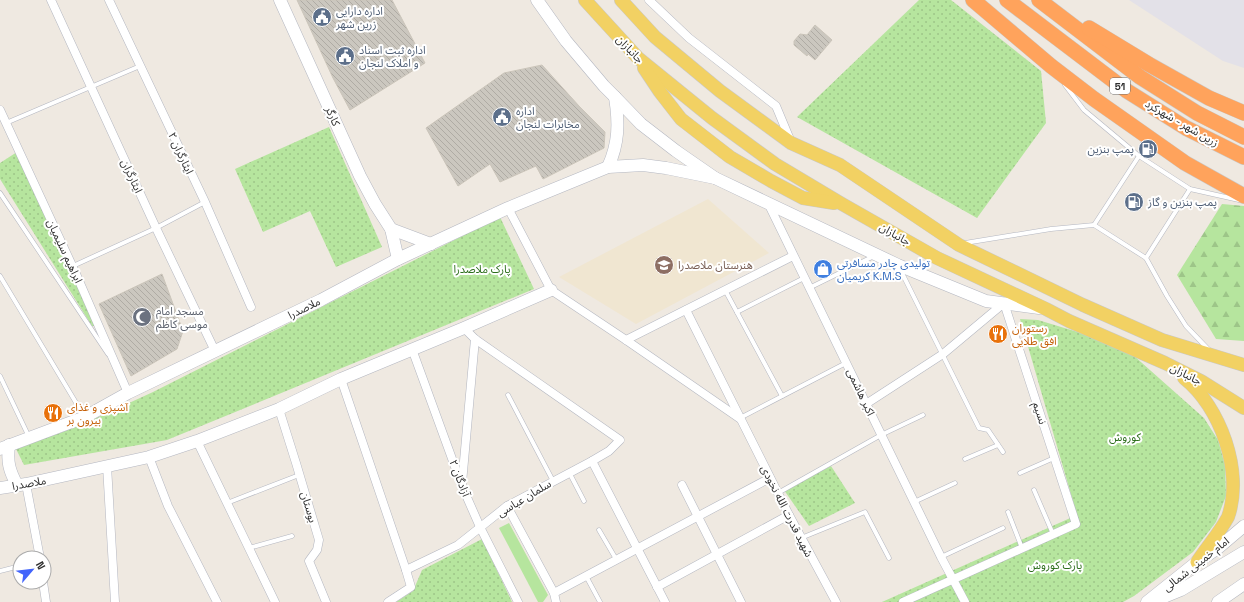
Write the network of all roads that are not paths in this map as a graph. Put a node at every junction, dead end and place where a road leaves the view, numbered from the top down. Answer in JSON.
{"nodes":[{"id":1,"x":51,"y":0,"type":"edge"},
{"id":2,"x":109,"y":0,"type":"edge"},
{"id":3,"x":280,"y":0,"type":"edge"},
{"id":4,"x":537,"y":0,"type":"edge"},
{"id":5,"x":585,"y":0,"type":"edge"},
{"id":6,"x":621,"y":0,"type":"edge"},
{"id":7,"x":649,"y":0,"type":"edge"},
{"id":8,"x":973,"y":0,"type":"edge"},
{"id":9,"x":1007,"y":0,"type":"edge"},
{"id":10,"x":1039,"y":0,"type":"edge"},
{"id":11,"x":1044,"y":0,"type":"edge"},
{"id":12,"x":638,"y":58,"type":"junction"},
{"id":13,"x":140,"y":66,"type":"junction"},
{"id":14,"x":1051,"y":66,"type":"junction"},
{"id":15,"x":91,"y":87,"type":"junction"},
{"id":16,"x":615,"y":98,"type":"junction"},
{"id":17,"x":0,"y":110,"type":"edge"},
{"id":18,"x":1244,"y":113,"type":"edge"},
{"id":19,"x":0,"y":114,"type":"edge"},
{"id":20,"x":6,"y":123,"type":"junction"},
{"id":21,"x":1244,"y":137,"type":"edge"},
{"id":22,"x":791,"y":143,"type":"junction"},
{"id":23,"x":1139,"y":156,"type":"junction"},
{"id":24,"x":1244,"y":158,"type":"edge"},
{"id":25,"x":608,"y":167,"type":"junction"},
{"id":26,"x":715,"y":178,"type":"junction"},
{"id":27,"x":1190,"y":188,"type":"junction"},
{"id":28,"x":0,"y":193,"type":"edge"},
{"id":29,"x":1244,"y":196,"type":"edge"},
{"id":30,"x":205,"y":202,"type":"junction"},
{"id":31,"x":1244,"y":202,"type":"edge"},
{"id":32,"x":768,"y":203,"type":"junction"},
{"id":33,"x":842,"y":204,"type":"junction"},
{"id":34,"x":508,"y":208,"type":"junction"},
{"id":35,"x":1094,"y":225,"type":"junction"},
{"id":36,"x":156,"y":228,"type":"junction"},
{"id":37,"x":392,"y":229,"type":"junction"},
{"id":38,"x":431,"y":244,"type":"junction"},
{"id":39,"x":959,"y":245,"type":"junction"},
{"id":40,"x":877,"y":254,"type":"junction"},
{"id":41,"x":793,"y":256,"type":"junction"},
{"id":42,"x":398,"y":258,"type":"junction"},
{"id":43,"x":1146,"y":258,"type":"junction"},
{"id":44,"x":898,"y":265,"type":"junction"},
{"id":45,"x":72,"y":266,"type":"junction"},
{"id":46,"x":0,"y":276,"type":"edge"},
{"id":47,"x":805,"y":278,"type":"junction"},
{"id":48,"x":2,"y":284,"type":"edge"},
{"id":49,"x":810,"y":288,"type":"junction"},
{"id":50,"x":550,"y":290,"type":"junction"},
{"id":51,"x":725,"y":290,"type":"junction"},
{"id":52,"x":1004,"y":303,"type":"junction"},
{"id":53,"x":251,"y":307,"type":"dead end"},
{"id":54,"x":1046,"y":309,"type":"junction"},
{"id":55,"x":686,"y":310,"type":"junction"},
{"id":56,"x":737,"y":312,"type":"junction"},
{"id":57,"x":464,"y":328,"type":"junction"},
{"id":58,"x":476,"y":339,"type":"junction"},
{"id":59,"x":626,"y":340,"type":"junction"},
{"id":60,"x":412,"y":349,"type":"junction"},
{"id":61,"x":215,"y":351,"type":"junction"},
{"id":62,"x":943,"y":354,"type":"junction"},
{"id":63,"x":1213,"y":355,"type":"junction"},
{"id":64,"x":846,"y":362,"type":"junction"},
{"id":65,"x":1165,"y":364,"type":"junction"},
{"id":66,"x":1244,"y":365,"type":"edge"},
{"id":67,"x":120,"y":373,"type":"junction"},
{"id":68,"x":0,"y":376,"type":"edge"},
{"id":69,"x":341,"y":379,"type":"junction"},
{"id":70,"x":128,"y":392,"type":"junction"},
{"id":71,"x":508,"y":395,"type":"dead end"},
{"id":72,"x":782,"y":396,"type":"junction"},
{"id":73,"x":866,"y":404,"type":"junction"},
{"id":74,"x":1244,"y":408,"type":"edge"},
{"id":75,"x":278,"y":409,"type":"junction"},
{"id":76,"x":923,"y":415,"type":"dead end"},
{"id":77,"x":85,"y":417,"type":"junction"},
{"id":78,"x":740,"y":419,"type":"junction"},
{"id":79,"x":881,"y":435,"type":"junction"},
{"id":80,"x":29,"y":437,"type":"junction"},
{"id":81,"x":197,"y":441,"type":"junction"},
{"id":82,"x":998,"y":445,"type":"junction"},
{"id":83,"x":5,"y":447,"type":"edge"},
{"id":84,"x":1003,"y":452,"type":"dead end"},
{"id":85,"x":149,"y":457,"type":"junction"},
{"id":86,"x":1055,"y":458,"type":"junction"},
{"id":87,"x":965,"y":459,"type":"dead end"},
{"id":88,"x":592,"y":461,"type":"junction"},
{"id":89,"x":107,"y":466,"type":"junction"},
{"id":90,"x":570,"y":474,"type":"junction"},
{"id":91,"x":1020,"y":474,"type":"dead end"},
{"id":92,"x":300,"y":475,"type":"junction"},
{"id":93,"x":770,"y":478,"type":"junction"},
{"id":94,"x":553,"y":481,"type":"junction"},
{"id":95,"x":955,"y":483,"type":"dead end"},
{"id":96,"x":22,"y":485,"type":"junction"},
{"id":97,"x":682,"y":485,"type":"dead end"},
{"id":98,"x":462,"y":486,"type":"junction"},
{"id":99,"x":0,"y":488,"type":"edge"},
{"id":100,"x":1034,"y":490,"type":"dead end"},
{"id":101,"x":778,"y":494,"type":"junction"},
{"id":102,"x":584,"y":501,"type":"dead end"},
{"id":103,"x":914,"y":502,"type":"junction"},
{"id":104,"x":227,"y":503,"type":"junction"},
{"id":105,"x":507,"y":506,"type":"junction"},
{"id":106,"x":1008,"y":512,"type":"dead end"},
{"id":107,"x":789,"y":515,"type":"junction"},
{"id":108,"x":697,"y":516,"type":"junction"},
{"id":109,"x":1244,"y":526,"type":"edge"},
{"id":110,"x":480,"y":527,"type":"junction"},
{"id":111,"x":1003,"y":528,"type":"dead end"},
{"id":112,"x":599,"y":530,"type":"dead end"},
{"id":113,"x":1052,"y":534,"type":"junction"},
{"id":114,"x":292,"y":536,"type":"dead end"},
{"id":115,"x":800,"y":538,"type":"junction"},
{"id":116,"x":249,"y":548,"type":"junction"},
{"id":117,"x":637,"y":548,"type":"junction"},
{"id":118,"x":1022,"y":548,"type":"junction"},
{"id":119,"x":38,"y":550,"type":"edge"},
{"id":120,"x":1244,"y":552,"type":"edge"},
{"id":121,"x":717,"y":555,"type":"junction"},
{"id":122,"x":941,"y":557,"type":"junction"},
{"id":123,"x":889,"y":558,"type":"dead end"},
{"id":124,"x":616,"y":559,"type":"junction"},
{"id":125,"x":1197,"y":562,"type":"junction"},
{"id":126,"x":12,"y":568,"type":"edge"},
{"id":127,"x":406,"y":570,"type":"junction"},
{"id":128,"x":0,"y":571,"type":"edge"},
{"id":129,"x":586,"y":576,"type":"junction"},
{"id":130,"x":953,"y":580,"type":"junction"},
{"id":131,"x":1244,"y":584,"type":"edge"},
{"id":132,"x":657,"y":588,"type":"junction"},
{"id":133,"x":44,"y":590,"type":"edge"},
{"id":134,"x":554,"y":593,"type":"junction"},
{"id":135,"x":739,"y":601,"type":"edge"},
{"id":136,"x":46,"y":602,"type":"edge"},
{"id":137,"x":115,"y":602,"type":"edge"},
{"id":138,"x":217,"y":602,"type":"edge"},
{"id":139,"x":275,"y":602,"type":"edge"},
{"id":140,"x":326,"y":602,"type":"edge"},
{"id":141,"x":388,"y":602,"type":"edge"},
{"id":142,"x":518,"y":602,"type":"edge"},
{"id":143,"x":556,"y":602,"type":"edge"},
{"id":144,"x":600,"y":602,"type":"edge"},
{"id":145,"x":665,"y":602,"type":"edge"},
{"id":146,"x":836,"y":602,"type":"edge"},
{"id":147,"x":903,"y":602,"type":"edge"},
{"id":148,"x":965,"y":602,"type":"edge"},
{"id":149,"x":1147,"y":602,"type":"edge"},
{"id":150,"x":1152,"y":602,"type":"edge"},
{"id":151,"x":1218,"y":602,"type":"edge"}],
"edges":[{"from":1,"to":15,"type":"street","name":"ایثارگران"},
{"from":2,"to":13,"type":"street","name":"ایثارگران ۲"},
{"from":3,"to":37,"type":"street","name":"کارگر"},
{"from":4,"to":16,"type":"street"},
{"from":5,"to":12,"type":"main road","name":"جانبازان"},
{"from":6,"to":22,"type":"main road","name":"جانبازان"},
{"from":7,"to":22,"type":"street"},
{"from":8,"to":14,"type":"highway"},
{"from":9,"to":24,"type":"highway","name":"زرین شهر - شهرکرد","number":"51"},
{"from":10,"to":21,"type":"highway","name":"زرین شهر - شهرکرد"},
{"from":11,"to":18,"type":"highway"},
{"from":12,"to":33,"type":"main road","name":"جانبازان"},
{"from":12,"to":33,"type":"main road"},
{"from":13,"to":15,"type":"lane"},
{"from":13,"to":30,"type":"street","name":"ایثارگران ۲"},
{"from":14,"to":23,"type":"lane"},
{"from":14,"to":29,"type":"highway"},
{"from":15,"to":20,"type":"lane"},
{"from":15,"to":36,"type":"street","name":"ایثارگران"},
{"from":16,"to":25,"type":"street"},
{"from":16,"to":26,"type":"street"},
{"from":17,"to":20,"type":"street","name":"ابراهیم سلیمیان"},
{"from":19,"to":20,"type":"lane"},
{"from":20,"to":45,"type":"street","name":"ابراهیم سلیمیان"},
{"from":22,"to":39,"type":"main road","name":"جانبازان"},
{"from":23,"to":27,"type":"lane"},
{"from":23,"to":35,"type":"lane"},
{"from":25,"to":26,"type":"street","name":"ملاصدرا"},
{"from":25,"to":34,"type":"street","name":"ملاصدرا"},
{"from":26,"to":32,"type":"street"},
{"from":27,"to":31,"type":"lane"},
{"from":27,"to":43,"type":"lane"},
{"from":28,"to":67,"type":"lane"},
{"from":30,"to":36,"type":"lane"},
{"from":30,"to":53,"type":"street","name":"ایثارگران ۲"},
{"from":32,"to":40,"type":"street"},
{"from":32,"to":41,"type":"street","name":"اکبر هاشمی"},
{"from":33,"to":54,"type":"main road","name":"جانبازان"},
{"from":34,"to":38,"type":"street","name":"ملاصدرا"},
{"from":34,"to":50,"type":"street"},
{"from":35,"to":39,"type":"lane"},
{"from":35,"to":43,"type":"lane"},
{"from":36,"to":45,"type":"lane"},
{"from":36,"to":61,"type":"street","name":"ایثارگران"},
{"from":37,"to":38,"type":"street"},
{"from":37,"to":42,"type":"street","name":"کارگر"},
{"from":38,"to":42,"type":"street","name":"ملاصدرا"},
{"from":39,"to":63,"type":"main road","name":"جانبازان"},
{"from":40,"to":44,"type":"street"},
{"from":40,"to":49,"type":"lane"},
{"from":41,"to":47,"type":"street","name":"اکبر هاشمی"},
{"from":41,"to":51,"type":"street"},
{"from":42,"to":61,"type":"street","name":"ملاصدرا"},
{"from":43,"to":63,"type":"lane"},
{"from":44,"to":52,"type":"street"},
{"from":44,"to":62,"type":"lane"},
{"from":45,"to":67,"type":"street","name":"ابراهیم سلیمیان"},
{"from":46,"to":48,"type":"lane"},
{"from":47,"to":49,"type":"street","name":"اکبر هاشمی"},
{"from":47,"to":56,"type":"lane"},
{"from":48,"to":77,"type":"lane"},
{"from":49,"to":64,"type":"street","name":"اکبر هاشمی"},
{"from":50,"to":57,"type":"street","name":"ملاصدرا"},
{"from":50,"to":59,"type":"street"},
{"from":51,"to":55,"type":"street"},
{"from":51,"to":56,"type":"lane"},
{"from":52,"to":54,"type":"street"},
{"from":52,"to":62,"type":"street"},
{"from":52,"to":86,"type":"street","name":"نسیم"},
{"from":54,"to":65,"type":"main road","name":"جانبازان"},
{"from":55,"to":59,"type":"street"},
{"from":55,"to":78,"type":"street","name":"شهید قدرت الله نخودی"},
{"from":56,"to":72,"type":"lane"},
{"from":57,"to":58,"type":"street"},
{"from":57,"to":60,"type":"street","name":"ملاصدرا"},
{"from":58,"to":88,"type":"street","name":"سلمان عباسی"},
{"from":58,"to":98,"type":"street"},
{"from":59,"to":78,"type":"street"},
{"from":60,"to":69,"type":"street","name":"ملاصدرا"},
{"from":60,"to":98,"type":"street","name":"آزادگان ۲"},
{"from":61,"to":70,"type":"street","name":"ملاصدرا"},
{"from":62,"to":73,"type":"street"},
{"from":62,"to":82,"type":"lane"},
{"from":63,"to":66,"type":"main road","name":"جانبازان"},
{"from":64,"to":72,"type":"lane"},
{"from":64,"to":73,"type":"street","name":"اکبر هاشمی"},
{"from":65,"to":74,"type":"main road","name":"جانبازان"},
{"from":65,"to":125,"type":"main road"},
{"from":67,"to":70,"type":"street","name":"ابراهیم سلیمیان"},
{"from":68,"to":80,"type":"lane"},
{"from":69,"to":75,"type":"street","name":"ملاصدرا"},
{"from":69,"to":127,"type":"street"},
{"from":70,"to":77,"type":"street","name":"ملاصدرا"},
{"from":71,"to":94,"type":"lane"},
{"from":72,"to":78,"type":"lane"},
{"from":73,"to":79,"type":"street","name":"اکبر هاشمی"},
{"from":75,"to":81,"type":"street","name":"ملاصدرا"},
{"from":75,"to":92,"type":"street","name":"بوستان"},
{"from":76,"to":79,"type":"lane"},
{"from":77,"to":80,"type":"street","name":"ملاصدرا"},
{"from":78,"to":93,"type":"street","name":"شهید قدرت الله نخودی"},
{"from":79,"to":101,"type":"lane"},
{"from":79,"to":103,"type":"street","name":"اکبر هاشمی"},
{"from":80,"to":83,"type":"street","name":"ملاصدرا"},
{"from":81,"to":85,"type":"street","name":"ملاصدرا"},
{"from":81,"to":104,"type":"street"},
{"from":82,"to":84,"type":"lane"},
{"from":82,"to":87,"type":"lane"},
{"from":83,"to":96,"type":"street"},
{"from":85,"to":89,"type":"street","name":"ملاصدرا"},
{"from":85,"to":138,"type":"street"},
{"from":86,"to":91,"type":"lane"},
{"from":86,"to":113,"type":"street","name":"نسیم"},
{"from":88,"to":90,"type":"street","name":"سلمان عباسی"},
{"from":88,"to":117,"type":"street"},
{"from":89,"to":96,"type":"street","name":"ملاصدرا"},
{"from":89,"to":137,"type":"street"},
{"from":90,"to":94,"type":"street","name":"سلمان عباسی"},
{"from":90,"to":102,"type":"lane"},
{"from":92,"to":104,"type":"lane"},
{"from":92,"to":140,"type":"street","name":"بوستان"},
{"from":93,"to":101,"type":"street","name":"شهید قدرت الله نخودی"},
{"from":93,"to":108,"type":"street"},
{"from":94,"to":105,"type":"street","name":"سلمان عباسی"},
{"from":95,"to":103,"type":"lane"},
{"from":96,"to":99,"type":"street","name":"ملاصدرا"},
{"from":96,"to":119,"type":"street"},
{"from":97,"to":108,"type":"street"},
{"from":98,"to":110,"type":"street","name":"آزادگان ۲"},
{"from":100,"to":113,"type":"lane"},
{"from":101,"to":107,"type":"street","name":"شهید قدرت الله نخودی"},
{"from":103,"to":122,"type":"street","name":"اکبر هاشمی"},
{"from":104,"to":116,"type":"street"},
{"from":105,"to":110,"type":"street","name":"سلمان عباسی"},
{"from":105,"to":134,"type":"street"},
{"from":106,"to":118,"type":"lane"},
{"from":107,"to":115,"type":"street","name":"شهید قدرت الله نخودی"},
{"from":107,"to":121,"type":"street"},
{"from":108,"to":117,"type":"street"},
{"from":108,"to":121,"type":"street"},
{"from":109,"to":125,"type":"street","name":"امام خمینی شمالی"},
{"from":110,"to":127,"type":"street","name":"سلمان عباسی"},
{"from":110,"to":142,"type":"street","name":"آزادگان ۲"},
{"from":111,"to":122,"type":"lane"},
{"from":112,"to":124,"type":"lane"},
{"from":113,"to":118,"type":"street"},
{"from":114,"to":116,"type":"lane"},
{"from":115,"to":123,"type":"lane"},
{"from":115,"to":146,"type":"street","name":"شهید قدرت الله نخودی"},
{"from":116,"to":139,"type":"street"},
{"from":117,"to":124,"type":"street"},
{"from":117,"to":132,"type":"street"},
{"from":118,"to":130,"type":"street"},
{"from":120,"to":150,"type":"street"},
{"from":121,"to":132,"type":"street"},
{"from":121,"to":135,"type":"street"},
{"from":122,"to":130,"type":"street","name":"اکبر هاشمی"},
{"from":124,"to":129,"type":"street"},
{"from":125,"to":149,"type":"street","name":"امام خمینی شمالی"},
{"from":126,"to":128,"type":"lane"},
{"from":127,"to":141,"type":"street"},
{"from":129,"to":134,"type":"street"},
{"from":129,"to":144,"type":"lane"},
{"from":130,"to":147,"type":"street"},
{"from":130,"to":148,"type":"street","name":"اکبر هاشمی"},
{"from":131,"to":151,"type":"street"},
{"from":132,"to":145,"type":"street"},
{"from":133,"to":136,"type":"street"},
{"from":134,"to":143,"type":"street"}]}
